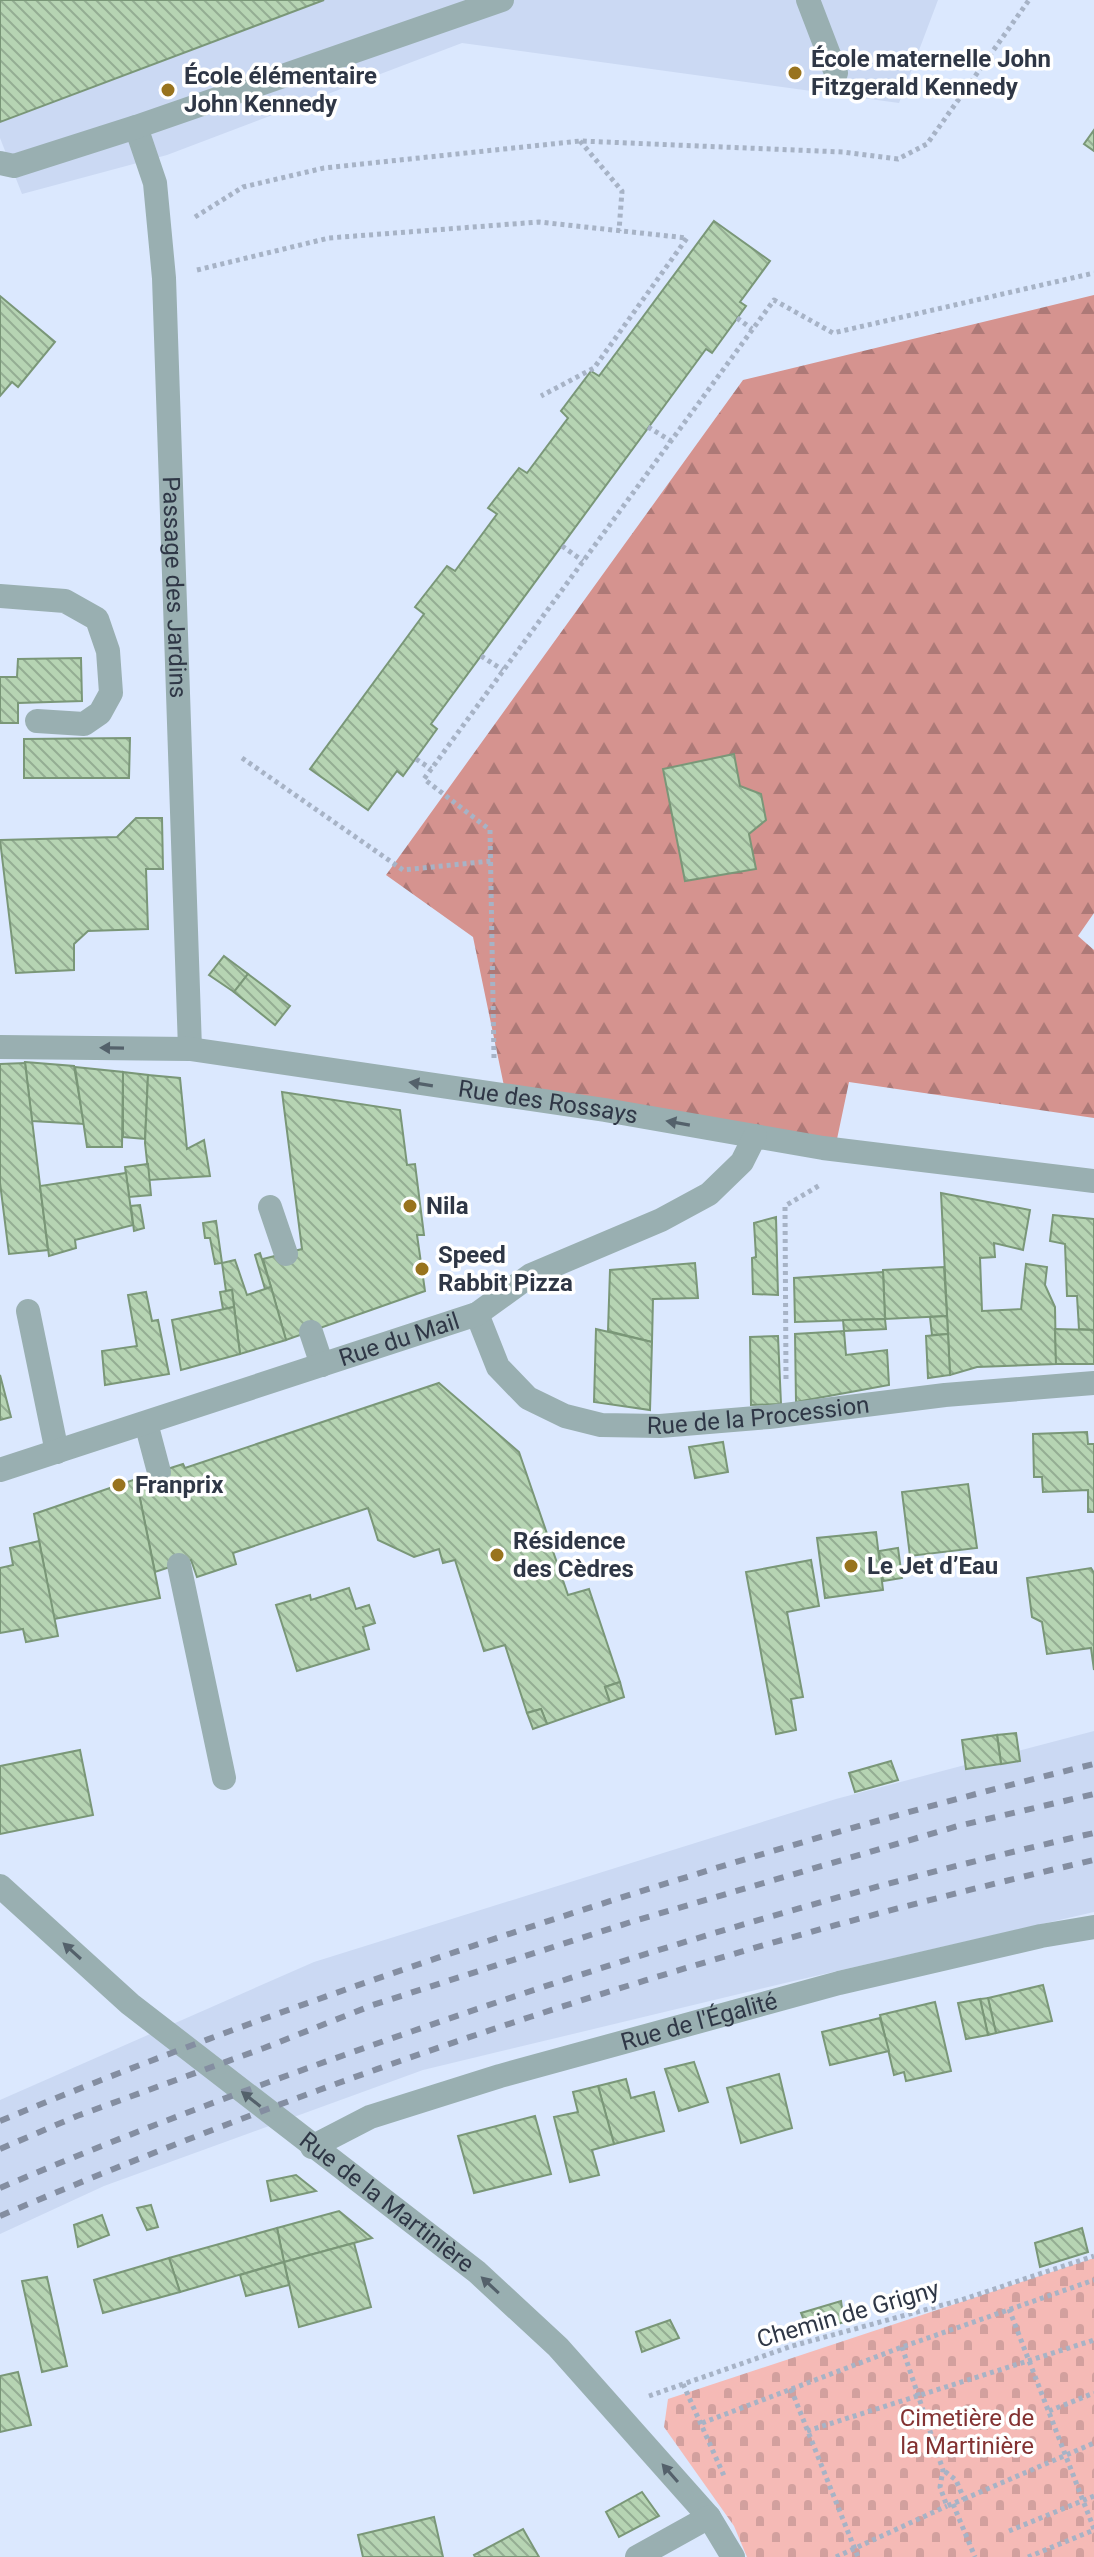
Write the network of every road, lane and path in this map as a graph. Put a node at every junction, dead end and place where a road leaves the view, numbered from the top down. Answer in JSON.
{"nodes":[{"id":1,"x":502,"y":0,"type":"edge"},
{"id":2,"x":808,"y":0,"type":"edge"},
{"id":3,"x":1029,"y":0,"type":"edge"},
{"id":4,"x":836,"y":73,"type":"dead end"},
{"id":5,"x":136,"y":127,"type":"junction"},
{"id":6,"x":580,"y":141,"type":"junction"},
{"id":7,"x":0,"y":163,"type":"edge"},
{"id":8,"x":619,"y":231,"type":"junction"},
{"id":9,"x":160,"y":239,"type":"junction"},
{"id":10,"x":1094,"y":273,"type":"edge"},
{"id":11,"x":164,"y":278,"type":"junction"},
{"id":12,"x":737,"y":318,"type":"dead end"},
{"id":13,"x":752,"y":329,"type":"junction"},
{"id":14,"x":541,"y":396,"type":"dead end"},
{"id":15,"x":648,"y":427,"type":"dead end"},
{"id":16,"x":671,"y":441,"type":"junction"},
{"id":17,"x":562,"y":546,"type":"dead end"},
{"id":18,"x":583,"y":561,"type":"junction"},
{"id":19,"x":0,"y":596,"type":"edge"},
{"id":20,"x":481,"y":656,"type":"dead end"},
{"id":21,"x":503,"y":670,"type":"junction"},
{"id":22,"x":37,"y":721,"type":"dead end"},
{"id":23,"x":242,"y":758,"type":"dead end"},
{"id":24,"x":416,"y":759,"type":"dead end"},
{"id":25,"x":431,"y":769,"type":"junction"},
{"id":26,"x":491,"y":861,"type":"junction"},
{"id":27,"x":0,"y":1047,"type":"edge"},
{"id":28,"x":190,"y":1049,"type":"junction"},
{"id":29,"x":494,"y":1095,"type":"junction"},
{"id":30,"x":755,"y":1136,"type":"junction"},
{"id":31,"x":823,"y":1148,"type":"junction"},
{"id":32,"x":1094,"y":1181,"type":"edge"},
{"id":33,"x":270,"y":1207,"type":"dead end"},
{"id":34,"x":286,"y":1254,"type":"dead end"},
{"id":35,"x":28,"y":1311,"type":"dead end"},
{"id":36,"x":477,"y":1314,"type":"junction"},
{"id":37,"x":311,"y":1332,"type":"dead end"},
{"id":38,"x":322,"y":1365,"type":"junction"},
{"id":39,"x":1094,"y":1383,"type":"edge"},
{"id":40,"x":787,"y":1416,"type":"junction"},
{"id":41,"x":146,"y":1423,"type":"junction"},
{"id":42,"x":57,"y":1452,"type":"junction"},
{"id":43,"x":0,"y":1470,"type":"edge"},
{"id":44,"x":159,"y":1472,"type":"dead end"},
{"id":45,"x":179,"y":1565,"type":"dead end"},
{"id":46,"x":224,"y":1778,"type":"dead end"},
{"id":47,"x":0,"y":1886,"type":"edge"},
{"id":48,"x":1093,"y":1930,"type":"edge"},
{"id":49,"x":312,"y":2147,"type":"junction"},
{"id":50,"x":1094,"y":2256,"type":"edge"},
{"id":51,"x":1094,"y":2280,"type":"edge"},
{"id":52,"x":1009,"y":2309,"type":"junction"},
{"id":53,"x":1094,"y":2340,"type":"edge"},
{"id":54,"x":902,"y":2347,"type":"junction"},
{"id":55,"x":1030,"y":2360,"type":"junction"},
{"id":56,"x":683,"y":2384,"type":"junction"},
{"id":57,"x":791,"y":2389,"type":"junction"},
{"id":58,"x":1094,"y":2393,"type":"edge"},
{"id":59,"x":918,"y":2395,"type":"junction"},
{"id":60,"x":613,"y":2409,"type":"junction"},
{"id":61,"x":1049,"y":2411,"type":"junction"},
{"id":62,"x":807,"y":2431,"type":"junction"},
{"id":63,"x":1094,"y":2443,"type":"edge"},
{"id":64,"x":1066,"y":2455,"type":"junction"},
{"id":65,"x":943,"y":2470,"type":"junction"},
{"id":66,"x":1094,"y":2496,"type":"edge"},
{"id":67,"x":964,"y":2499,"type":"junction"},
{"id":68,"x":1084,"y":2501,"type":"junction"},
{"id":69,"x":950,"y":2505,"type":"junction"},
{"id":70,"x":709,"y":2517,"type":"junction"},
{"id":71,"x":1094,"y":2530,"type":"edge"},
{"id":72,"x":1009,"y":2531,"type":"dead end"},
{"id":73,"x":854,"y":2549,"type":"junction"},
{"id":74,"x":637,"y":2557,"type":"edge"},
{"id":75,"x":733,"y":2557,"type":"edge"},
{"id":76,"x":836,"y":2557,"type":"edge"},
{"id":77,"x":858,"y":2557,"type":"edge"},
{"id":78,"x":975,"y":2557,"type":"edge"},
{"id":79,"x":1028,"y":2557,"type":"edge"}],
"edges":[{"from":1,"to":5,"type":"street"},
{"from":2,"to":4,"type":"street"},
{"from":3,"to":6,"type":"path"},
{"from":5,"to":7,"type":"street"},
{"from":5,"to":9,"type":"street","name":"Passage des Jardins"},
{"from":6,"to":8,"type":"path"},
{"from":6,"to":9,"type":"path"},
{"from":8,"to":11,"type":"path"},
{"from":8,"to":14,"type":"path"},
{"from":9,"to":11,"type":"street","name":"Passage des Jardins"},
{"from":10,"to":13,"type":"path"},
{"from":11,"to":28,"type":"street","name":"Passage des Jardins"},
{"from":12,"to":13,"type":"path"},
{"from":13,"to":16,"type":"path"},
{"from":15,"to":16,"type":"path"},
{"from":16,"to":18,"type":"path"},
{"from":17,"to":18,"type":"path"},
{"from":18,"to":21,"type":"path"},
{"from":19,"to":22,"type":"street"},
{"from":20,"to":21,"type":"path"},
{"from":21,"to":25,"type":"path"},
{"from":23,"to":26,"type":"path"},
{"from":24,"to":25,"type":"path"},
{"from":25,"to":26,"type":"path"},
{"from":26,"to":29,"type":"path"},
{"from":28,"to":27,"type":"street","name":"Rue des Rossays","one_way":true},
{"from":29,"to":28,"type":"street","name":"Rue des Rossays","one_way":true},
{"from":30,"to":29,"type":"street","name":"Rue des Rossays","one_way":true},
{"from":30,"to":31,"type":"street","name":"Rue des Rossays"},
{"from":30,"to":36,"type":"street","name":"Rue du Mail"},
{"from":31,"to":32,"type":"street","name":"Rue des Rossays"},
{"from":31,"to":40,"type":"path"},
{"from":33,"to":34,"type":"street"},
{"from":35,"to":42,"type":"street"},
{"from":36,"to":38,"type":"street","name":"Rue du Mail"},
{"from":36,"to":40,"type":"street","name":"Rue de la Procession"},
{"from":37,"to":38,"type":"street"},
{"from":38,"to":41,"type":"street","name":"Rue du Mail"},
{"from":39,"to":40,"type":"street","name":"Rue de la Procession"},
{"from":41,"to":42,"type":"street","name":"Rue du Mail"},
{"from":41,"to":44,"type":"street"},
{"from":42,"to":43,"type":"street","name":"Rue du Mail"},
{"from":45,"to":46,"type":"street"},
{"from":49,"to":47,"type":"street","name":"Rue de la Martinière","one_way":true},
{"from":48,"to":49,"type":"street","name":"Rue de l'Égalité"},
{"from":60,"to":49,"type":"street","name":"Rue de la Martinière","one_way":true},
{"from":50,"to":56,"type":"path","name":"Chemin de Grigny"},
{"from":51,"to":52,"type":"path"},
{"from":52,"to":54,"type":"path"},
{"from":52,"to":55,"type":"path"},
{"from":53,"to":55,"type":"path"},
{"from":54,"to":57,"type":"path"},
{"from":54,"to":59,"type":"path"},
{"from":55,"to":59,"type":"path"},
{"from":55,"to":61,"type":"path"},
{"from":56,"to":57,"type":"path"},
{"from":56,"to":60,"type":"path","name":"Chemin de Grigny"},
{"from":57,"to":62,"type":"path"},
{"from":58,"to":61,"type":"path"},
{"from":59,"to":62,"type":"path"},
{"from":59,"to":65,"type":"path"},
{"from":70,"to":60,"type":"street","name":"Rue de la Martinière","one_way":true},
{"from":61,"to":64,"type":"path"},
{"from":62,"to":73,"type":"path"},
{"from":63,"to":64,"type":"path"},
{"from":64,"to":67,"type":"path"},
{"from":64,"to":68,"type":"path"},
{"from":65,"to":67,"type":"path"},
{"from":65,"to":69,"type":"path"},
{"from":66,"to":68,"type":"path"},
{"from":67,"to":69,"type":"path"},
{"from":68,"to":71,"type":"path"},
{"from":68,"to":72,"type":"path"},
{"from":69,"to":73,"type":"path"},
{"from":69,"to":78,"type":"path"},
{"from":70,"to":74,"type":"street"},
{"from":70,"to":75,"type":"street","name":"Rue de la Martinière"},
{"from":71,"to":79,"type":"path"},
{"from":73,"to":76,"type":"path"},
{"from":73,"to":77,"type":"path"}]}
